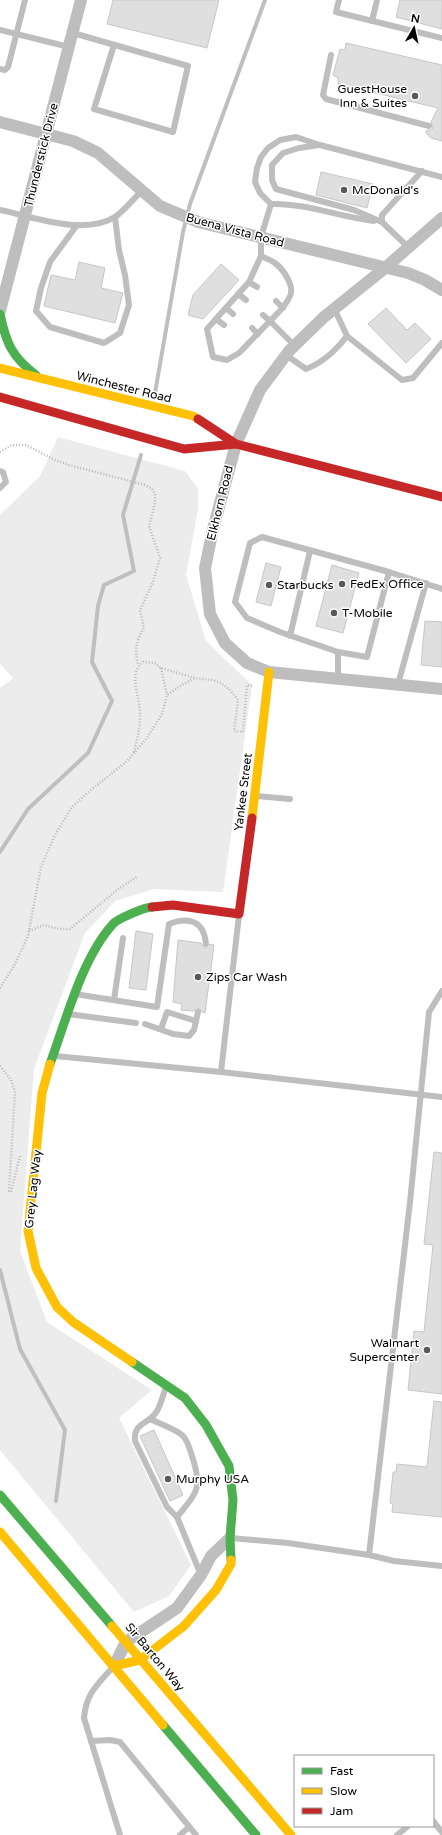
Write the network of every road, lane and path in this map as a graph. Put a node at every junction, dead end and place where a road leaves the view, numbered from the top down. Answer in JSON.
{"nodes":[{"id":1,"x":25,"y":0,"type":"edge"},
{"id":2,"x":81,"y":0,"type":"edge"},
{"id":3,"x":339,"y":0,"type":"edge"},
{"id":4,"x":377,"y":0,"type":"edge"},
{"id":5,"x":372,"y":21,"type":"junction"},
{"id":6,"x":0,"y":30,"type":"edge"},
{"id":7,"x":73,"y":33,"type":"junction"},
{"id":8,"x":17,"y":34,"type":"junction"},
{"id":9,"x":442,"y":38,"type":"edge"},
{"id":10,"x":114,"y":44,"type":"junction"},
{"id":11,"x":69,"y":47,"type":"junction"},
{"id":12,"x":331,"y":55,"type":"dead end"},
{"id":13,"x":0,"y":69,"type":"edge"},
{"id":14,"x":0,"y":122,"type":"edge"},
{"id":15,"x":429,"y":126,"type":"dead end"},
{"id":16,"x":46,"y":134,"type":"junction"},
{"id":17,"x":320,"y":145,"type":"junction"},
{"id":18,"x":422,"y":171,"type":"junction"},
{"id":19,"x":442,"y":177,"type":"edge"},
{"id":20,"x":142,"y":191,"type":"junction"},
{"id":21,"x":271,"y":204,"type":"junction"},
{"id":22,"x":0,"y":210,"type":"edge"},
{"id":23,"x":26,"y":216,"type":"junction"},
{"id":24,"x":115,"y":217,"type":"junction"},
{"id":25,"x":442,"y":218,"type":"edge"},
{"id":26,"x":382,"y":222,"type":"junction"},
{"id":27,"x":77,"y":225,"type":"junction"},
{"id":28,"x":261,"y":237,"type":"junction"},
{"id":29,"x":408,"y":248,"type":"junction"},
{"id":30,"x":261,"y":256,"type":"junction"},
{"id":31,"x":385,"y":268,"type":"junction"},
{"id":32,"x":249,"y":282,"type":"junction"},
{"id":33,"x":258,"y":287,"type":"dead end"},
{"id":34,"x":442,"y":290,"type":"edge"},
{"id":35,"x":238,"y":294,"type":"junction"},
{"id":36,"x":246,"y":300,"type":"dead end"},
{"id":37,"x":276,"y":301,"type":"dead end"},
{"id":38,"x":226,"y":308,"type":"junction"},
{"id":39,"x":283,"y":308,"type":"junction"},
{"id":40,"x":334,"y":308,"type":"junction"},
{"id":41,"x":0,"y":311,"type":"edge"},
{"id":42,"x":0,"y":314,"type":"edge"},
{"id":43,"x":233,"y":314,"type":"dead end"},
{"id":44,"x":263,"y":315,"type":"dead end"},
{"id":45,"x":216,"y":319,"type":"junction"},
{"id":46,"x":270,"y":321,"type":"junction"},
{"id":47,"x":224,"y":325,"type":"dead end"},
{"id":48,"x":252,"y":328,"type":"dead end"},
{"id":49,"x":258,"y":334,"type":"junction"},
{"id":50,"x":348,"y":336,"type":"junction"},
{"id":51,"x":242,"y":339,"type":"dead end"},
{"id":52,"x":442,"y":343,"type":"edge"},
{"id":53,"x":248,"y":344,"type":"junction"},
{"id":54,"x":295,"y":346,"type":"junction"},
{"id":55,"x":286,"y":355,"type":"junction"},
{"id":56,"x":0,"y":368,"type":"edge"},
{"id":57,"x":39,"y":378,"type":"junction"},
{"id":58,"x":0,"y":397,"type":"edge"},
{"id":59,"x":236,"y":444,"type":"junction"},
{"id":60,"x":0,"y":452,"type":"edge"},
{"id":61,"x":0,"y":471,"type":"edge"},
{"id":62,"x":0,"y":488,"type":"edge"},
{"id":63,"x":442,"y":497,"type":"edge"},
{"id":64,"x":310,"y":551,"type":"junction"},
{"id":65,"x":389,"y":572,"type":"junction"},
{"id":66,"x":426,"y":583,"type":"junction"},
{"id":67,"x":442,"y":589,"type":"edge"},
{"id":68,"x":290,"y":636,"type":"junction"},
{"id":69,"x":338,"y":652,"type":"junction"},
{"id":70,"x":138,"y":665,"type":"junction"},
{"id":71,"x":161,"y":668,"type":"junction"},
{"id":72,"x":269,"y":672,"type":"junction"},
{"id":73,"x":195,"y":678,"type":"junction"},
{"id":74,"x":338,"y":678,"type":"junction"},
{"id":75,"x":398,"y":684,"type":"junction"},
{"id":76,"x":268,"y":688,"type":"junction"},
{"id":77,"x":442,"y":689,"type":"edge"},
{"id":78,"x":167,"y":695,"type":"junction"},
{"id":79,"x":134,"y":753,"type":"junction"},
{"id":80,"x":255,"y":796,"type":"junction"},
{"id":81,"x":290,"y":799,"type":"dead end"},
{"id":82,"x":138,"y":876,"type":"dead end"},
{"id":83,"x":239,"y":914,"type":"junction"},
{"id":84,"x":28,"y":932,"type":"junction"},
{"id":85,"x":122,"y":938,"type":"dead end"},
{"id":86,"x":206,"y":944,"type":"dead end"},
{"id":87,"x":0,"y":988,"type":"edge"},
{"id":88,"x":442,"y":991,"type":"edge"},
{"id":89,"x":75,"y":994,"type":"junction"},
{"id":90,"x":114,"y":1000,"type":"junction"},
{"id":91,"x":158,"y":1007,"type":"junction"},
{"id":92,"x":167,"y":1012,"type":"junction"},
{"id":93,"x":198,"y":1012,"type":"dead end"},
{"id":94,"x":68,"y":1014,"type":"junction"},
{"id":95,"x":196,"y":1021,"type":"junction"},
{"id":96,"x":136,"y":1023,"type":"dead end"},
{"id":97,"x":145,"y":1024,"type":"dead end"},
{"id":98,"x":161,"y":1029,"type":"junction"},
{"id":99,"x":54,"y":1056,"type":"junction"},
{"id":100,"x":0,"y":1066,"type":"edge"},
{"id":101,"x":221,"y":1072,"type":"junction"},
{"id":102,"x":421,"y":1095,"type":"junction"},
{"id":103,"x":442,"y":1097,"type":"edge"},
{"id":104,"x":21,"y":1149,"type":"dead end"},
{"id":105,"x":167,"y":1385,"type":"junction"},
{"id":106,"x":150,"y":1419,"type":"junction"},
{"id":107,"x":0,"y":1495,"type":"edge"},
{"id":108,"x":177,"y":1517,"type":"junction"},
{"id":109,"x":0,"y":1532,"type":"edge"},
{"id":110,"x":230,"y":1538,"type":"junction"},
{"id":111,"x":369,"y":1555,"type":"junction"},
{"id":112,"x":442,"y":1566,"type":"edge"},
{"id":113,"x":201,"y":1575,"type":"junction"},
{"id":114,"x":126,"y":1642,"type":"junction"},
{"id":115,"x":140,"y":1660,"type":"junction"},
{"id":116,"x":114,"y":1666,"type":"junction"},
{"id":117,"x":91,"y":1741,"type":"junction"},
{"id":118,"x":434,"y":1821,"type":"edge"},
{"id":119,"x":189,"y":1827,"type":"junction"},
{"id":120,"x":407,"y":1827,"type":"edge"},
{"id":121,"x":442,"y":1832,"type":"edge"},
{"id":122,"x":120,"y":1835,"type":"edge"},
{"id":123,"x":180,"y":1835,"type":"edge"},
{"id":124,"x":196,"y":1835,"type":"edge"},
{"id":125,"x":256,"y":1835,"type":"edge"},
{"id":126,"x":291,"y":1835,"type":"edge"},
{"id":127,"x":398,"y":1835,"type":"edge"}],
"edges":[{"from":1,"to":8,"type":"lane"},
{"from":2,"to":7,"type":"street","name":"Thunderstick Drive"},
{"from":3,"to":5,"type":"lane"},
{"from":4,"to":5,"type":"lane"},
{"from":5,"to":9,"type":"lane"},
{"from":6,"to":8,"type":"lane"},
{"from":7,"to":10,"type":"lane"},
{"from":7,"to":11,"type":"street","name":"Thunderstick Drive"},
{"from":8,"to":11,"type":"lane"},
{"from":8,"to":13,"type":"lane"},
{"from":10,"to":10,"type":"lane"},
{"from":11,"to":16,"type":"street","name":"Thunderstick Drive"},
{"from":12,"to":15,"type":"lane"},
{"from":14,"to":16,"type":"street","name":"Buena Vista Road"},
{"from":16,"to":20,"type":"street","name":"Buena Vista Road"},
{"from":16,"to":23,"type":"street","name":"Thunderstick Drive"},
{"from":17,"to":18,"type":"lane"},
{"from":17,"to":21,"type":"lane"},
{"from":17,"to":26,"type":"lane"},
{"from":18,"to":19,"type":"lane"},
{"from":18,"to":26,"type":"lane"},
{"from":20,"to":24,"type":"lane"},
{"from":20,"to":28,"type":"street","name":"Buena Vista Road"},
{"from":21,"to":26,"type":"lane"},
{"from":21,"to":28,"type":"lane"},
{"from":22,"to":23,"type":"lane"},
{"from":23,"to":27,"type":"lane"},
{"from":23,"to":41,"type":"street","name":"Thunderstick Drive"},
{"from":24,"to":27,"type":"lane"},
{"from":24,"to":27,"type":"lane"},
{"from":25,"to":29,"type":"street","name":"Elkhorn Road"},
{"from":26,"to":29,"type":"lane"},
{"from":28,"to":30,"type":"lane"},
{"from":28,"to":31,"type":"street","name":"Buena Vista Road"},
{"from":29,"to":31,"type":"street","name":"Elkhorn Road"},
{"from":30,"to":32,"type":"lane"},
{"from":30,"to":39,"type":"lane"},
{"from":31,"to":34,"type":"street","name":"Buena Vista Road"},
{"from":31,"to":40,"type":"street","name":"Elkhorn Road"},
{"from":32,"to":33,"type":"lane"},
{"from":32,"to":35,"type":"lane"},
{"from":35,"to":36,"type":"lane"},
{"from":35,"to":38,"type":"lane"},
{"from":37,"to":39,"type":"lane"},
{"from":38,"to":43,"type":"lane"},
{"from":38,"to":45,"type":"lane"},
{"from":39,"to":46,"type":"lane"},
{"from":40,"to":50,"type":"lane"},
{"from":40,"to":54,"type":"street","name":"Elkhorn Road"},
{"from":42,"to":57,"type":"main road"},
{"from":44,"to":46,"type":"lane"},
{"from":45,"to":47,"type":"lane"},
{"from":45,"to":53,"type":"lane"},
{"from":46,"to":49,"type":"lane"},
{"from":46,"to":54,"type":"lane"},
{"from":48,"to":49,"type":"lane"},
{"from":49,"to":53,"type":"lane"},
{"from":50,"to":52,"type":"lane"},
{"from":50,"to":55,"type":"lane"},
{"from":51,"to":53,"type":"lane"},
{"from":54,"to":55,"type":"street","name":"Elkhorn Road"},
{"from":55,"to":59,"type":"street","name":"Elkhorn Road"},
{"from":56,"to":57,"type":"main road","name":"Winchester Road"},
{"from":57,"to":59,"type":"main road","name":"Winchester Road"},
{"from":58,"to":59,"type":"main road","name":"Winchester Road"},
{"from":59,"to":63,"type":"main road","name":"Winchester Road"},
{"from":59,"to":72,"type":"street","name":"Elkhorn Road"},
{"from":60,"to":70,"type":"path"},
{"from":61,"to":62,"type":"lane"},
{"from":64,"to":65,"type":"lane"},
{"from":64,"to":68,"type":"lane"},
{"from":64,"to":68,"type":"lane"},
{"from":65,"to":66,"type":"lane"},
{"from":65,"to":69,"type":"lane"},
{"from":66,"to":67,"type":"lane"},
{"from":66,"to":75,"type":"lane"},
{"from":68,"to":69,"type":"lane"},
{"from":69,"to":74,"type":"lane"},
{"from":70,"to":71,"type":"path"},
{"from":70,"to":79,"type":"path"},
{"from":71,"to":73,"type":"path"},
{"from":71,"to":78,"type":"path"},
{"from":72,"to":74,"type":"street","name":"Elkhorn Road"},
{"from":72,"to":76,"type":"main road","name":"Yankee Street"},
{"from":73,"to":76,"type":"path"},
{"from":73,"to":78,"type":"path"},
{"from":74,"to":75,"type":"street","name":"Elkhorn Road"},
{"from":75,"to":77,"type":"street","name":"Elkhorn Road"},
{"from":76,"to":80,"type":"main road","name":"Yankee Street"},
{"from":78,"to":79,"type":"path"},
{"from":79,"to":84,"type":"path"},
{"from":80,"to":81,"type":"lane"},
{"from":80,"to":83,"type":"main road","name":"Yankee Street"},
{"from":82,"to":84,"type":"path"},
{"from":83,"to":89,"type":"main road","name":"Grey Lag Way"},
{"from":83,"to":101,"type":"lane"},
{"from":84,"to":87,"type":"path"},
{"from":85,"to":90,"type":"lane"},
{"from":86,"to":91,"type":"lane"},
{"from":88,"to":102,"type":"lane"},
{"from":89,"to":90,"type":"lane"},
{"from":89,"to":94,"type":"main road","name":"Grey Lag Way"},
{"from":90,"to":91,"type":"lane"},
{"from":91,"to":92,"type":"lane"},
{"from":92,"to":95,"type":"lane"},
{"from":92,"to":98,"type":"lane"},
{"from":93,"to":95,"type":"lane"},
{"from":94,"to":96,"type":"lane"},
{"from":94,"to":99,"type":"main road","name":"Grey Lag Way"},
{"from":95,"to":98,"type":"lane"},
{"from":97,"to":98,"type":"lane"},
{"from":99,"to":101,"type":"lane"},
{"from":99,"to":105,"type":"main road","name":"Grey Lag Way"},
{"from":100,"to":104,"type":"path"},
{"from":101,"to":102,"type":"lane"},
{"from":102,"to":103,"type":"lane"},
{"from":102,"to":111,"type":"lane"},
{"from":105,"to":106,"type":"lane"},
{"from":105,"to":110,"type":"main road","name":"Grey Lag Way"},
{"from":106,"to":108,"type":"lane"},
{"from":106,"to":108,"type":"lane"},
{"from":107,"to":114,"type":"main road","name":"Sir Barton Way"},
{"from":108,"to":113,"type":"lane"},
{"from":109,"to":116,"type":"main road"},
{"from":110,"to":111,"type":"lane"},
{"from":110,"to":113,"type":"street"},
{"from":110,"to":115,"type":"main road","name":"Grey Lag Way"},
{"from":111,"to":112,"type":"lane"},
{"from":113,"to":114,"type":"street"},
{"from":114,"to":115,"type":"main road","name":"Sir Barton Way"},
{"from":114,"to":116,"type":"street"},
{"from":115,"to":116,"type":"main road","name":"Grey Lag Way"},
{"from":115,"to":126,"type":"main road","name":"Sir Barton Way"},
{"from":116,"to":117,"type":"lane"},
{"from":116,"to":125,"type":"main road"},
{"from":117,"to":119,"type":"lane"},
{"from":117,"to":122,"type":"lane"},
{"from":118,"to":121,"type":"lane"},
{"from":119,"to":123,"type":"lane"},
{"from":119,"to":124,"type":"lane"},
{"from":120,"to":127,"type":"lane"}]}
